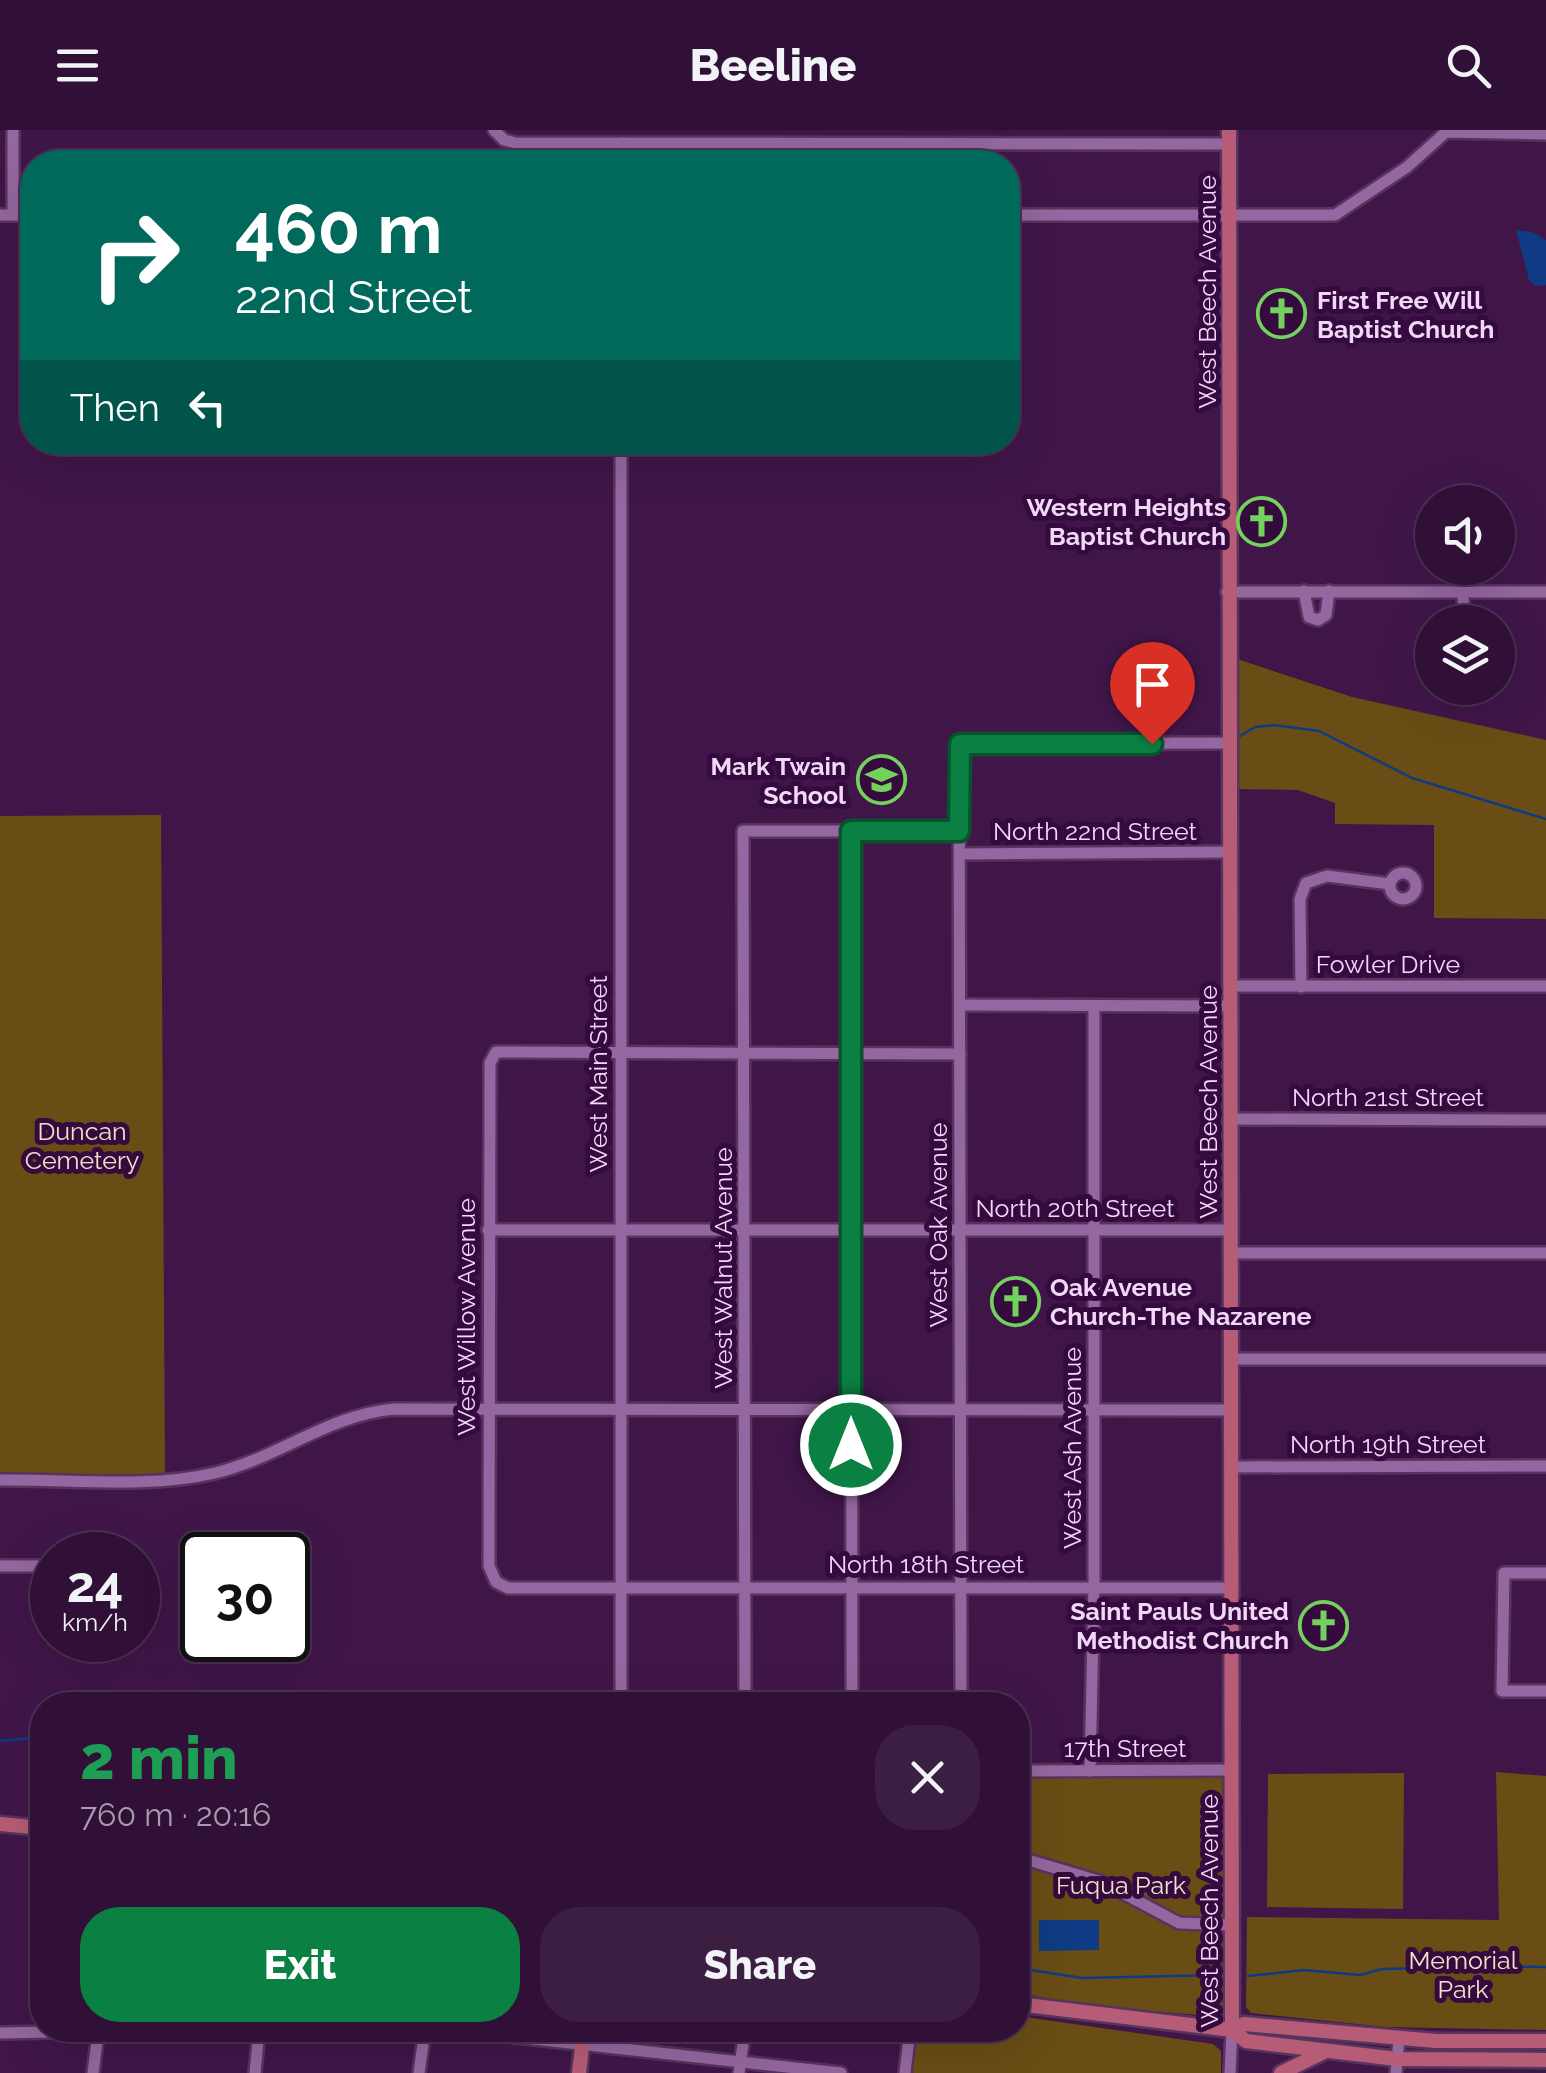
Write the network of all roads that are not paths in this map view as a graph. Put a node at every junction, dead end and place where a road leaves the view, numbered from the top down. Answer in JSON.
{"nodes":[{"id":1,"x":13,"y":130,"type":"edge"},
{"id":2,"x":494,"y":130,"type":"edge"},
{"id":3,"x":1546,"y":134,"type":"edge"},
{"id":4,"x":1229,"y":137,"type":"edge"},
{"id":5,"x":622,"y":143,"type":"junction"},
{"id":6,"x":622,"y":150,"type":"edge"},
{"id":7,"x":7,"y":215,"type":"edge"},
{"id":8,"x":1020,"y":215,"type":"edge"},
{"id":9,"x":1229,"y":216,"type":"junction"},
{"id":10,"x":622,"y":455,"type":"edge"},
{"id":11,"x":1304,"y":591,"type":"junction"},
{"id":12,"x":1329,"y":591,"type":"junction"},
{"id":13,"x":1228,"y":592,"type":"junction"},
{"id":14,"x":1464,"y":592,"type":"junction"},
{"id":15,"x":1546,"y":592,"type":"edge"},
{"id":16,"x":1464,"y":605,"type":"edge"},
{"id":17,"x":1229,"y":744,"type":"junction"},
{"id":18,"x":851,"y":831,"type":"junction"},
{"id":19,"x":959,"y":831,"type":"junction"},
{"id":20,"x":1230,"y":852,"type":"junction"},
{"id":21,"x":961,"y":854,"type":"junction"},
{"id":22,"x":1390,"y":884,"type":"dead end"},
{"id":23,"x":1230,"y":986,"type":"junction"},
{"id":24,"x":1301,"y":986,"type":"junction"},
{"id":25,"x":1546,"y":986,"type":"edge"},
{"id":26,"x":960,"y":1004,"type":"junction"},
{"id":27,"x":1094,"y":1006,"type":"junction"},
{"id":28,"x":1230,"y":1006,"type":"junction"},
{"id":29,"x":621,"y":1052,"type":"junction"},
{"id":30,"x":745,"y":1053,"type":"junction"},
{"id":31,"x":851,"y":1053,"type":"junction"},
{"id":32,"x":960,"y":1054,"type":"junction"},
{"id":33,"x":1231,"y":1119,"type":"junction"},
{"id":34,"x":1546,"y":1120,"type":"edge"},
{"id":35,"x":488,"y":1230,"type":"junction"},
{"id":36,"x":1096,"y":1230,"type":"junction"},
{"id":37,"x":1230,"y":1230,"type":"junction"},
{"id":38,"x":620,"y":1231,"type":"junction"},
{"id":39,"x":744,"y":1231,"type":"junction"},
{"id":40,"x":851,"y":1231,"type":"junction"},
{"id":41,"x":960,"y":1231,"type":"junction"},
{"id":42,"x":1230,"y":1253,"type":"junction"},
{"id":43,"x":1546,"y":1253,"type":"edge"},
{"id":44,"x":1230,"y":1359,"type":"junction"},
{"id":45,"x":1546,"y":1359,"type":"edge"},
{"id":46,"x":746,"y":1408,"type":"junction"},
{"id":47,"x":962,"y":1408,"type":"junction"},
{"id":48,"x":1095,"y":1408,"type":"junction"},
{"id":49,"x":850,"y":1409,"type":"junction"},
{"id":50,"x":488,"y":1410,"type":"junction"},
{"id":51,"x":620,"y":1410,"type":"junction"},
{"id":52,"x":1230,"y":1410,"type":"junction"},
{"id":53,"x":1546,"y":1466,"type":"edge"},
{"id":54,"x":1230,"y":1467,"type":"junction"},
{"id":55,"x":0,"y":1480,"type":"edge"},
{"id":56,"x":0,"y":1566,"type":"edge"},
{"id":57,"x":30,"y":1566,"type":"edge"},
{"id":58,"x":1546,"y":1573,"type":"edge"},
{"id":59,"x":496,"y":1582,"type":"joint"},
{"id":60,"x":1094,"y":1586,"type":"junction"},
{"id":61,"x":746,"y":1588,"type":"junction"},
{"id":62,"x":852,"y":1588,"type":"junction"},
{"id":63,"x":961,"y":1588,"type":"junction"},
{"id":64,"x":1230,"y":1588,"type":"junction"},
{"id":65,"x":621,"y":1589,"type":"junction"},
{"id":66,"x":1546,"y":1691,"type":"edge"},
{"id":67,"x":621,"y":1692,"type":"edge"},
{"id":68,"x":746,"y":1692,"type":"edge"},
{"id":69,"x":852,"y":1692,"type":"edge"},
{"id":70,"x":961,"y":1692,"type":"edge"},
{"id":71,"x":1232,"y":1770,"type":"junction"},
{"id":72,"x":1030,"y":1771,"type":"edge"},
{"id":73,"x":1090,"y":1771,"type":"junction"},
{"id":74,"x":0,"y":1824,"type":"edge"},
{"id":75,"x":30,"y":1827,"type":"edge"},
{"id":76,"x":1030,"y":1861,"type":"edge"},
{"id":77,"x":1232,"y":1925,"type":"junction"},
{"id":78,"x":1030,"y":2005,"type":"edge"},
{"id":79,"x":1238,"y":2027,"type":"junction"},
{"id":80,"x":0,"y":2033,"type":"edge"},
{"id":81,"x":30,"y":2033,"type":"edge"},
{"id":82,"x":1399,"y":2039,"type":"junction"},
{"id":83,"x":97,"y":2042,"type":"edge"},
{"id":84,"x":258,"y":2042,"type":"edge"},
{"id":85,"x":423,"y":2042,"type":"edge"},
{"id":86,"x":583,"y":2042,"type":"edge"},
{"id":87,"x":605,"y":2042,"type":"edge"},
{"id":88,"x":909,"y":2042,"type":"edge"},
{"id":89,"x":1546,"y":2042,"type":"edge"},
{"id":90,"x":1324,"y":2052,"type":"junction"},
{"id":91,"x":1546,"y":2060,"type":"edge"},
{"id":92,"x":740,"y":2066,"type":"edge"},
{"id":93,"x":1397,"y":2066,"type":"edge"},
{"id":94,"x":92,"y":2073,"type":"edge"},
{"id":95,"x":255,"y":2073,"type":"edge"},
{"id":96,"x":419,"y":2073,"type":"edge"},
{"id":97,"x":579,"y":2073,"type":"edge"},
{"id":98,"x":841,"y":2073,"type":"edge"},
{"id":99,"x":905,"y":2073,"type":"edge"},
{"id":100,"x":1230,"y":2073,"type":"edge"},
{"id":101,"x":1281,"y":2073,"type":"edge"}],
"edges":[{"from":1,"to":7,"type":"street"},
{"from":2,"to":5,"type":"street"},
{"from":3,"to":9,"type":"street"},
{"from":4,"to":5,"type":"street"},
{"from":4,"to":9,"type":"main road","name":"West Beech Avenue"},
{"from":5,"to":6,"type":"street"},
{"from":8,"to":9,"type":"street"},
{"from":9,"to":13,"type":"main road","name":"West Beech Avenue"},
{"from":10,"to":29,"type":"street","name":"West Main Street"},
{"from":11,"to":12,"type":"street"},
{"from":11,"to":12,"type":"street"},
{"from":11,"to":13,"type":"street"},
{"from":12,"to":14,"type":"street"},
{"from":13,"to":17,"type":"main road","name":"West Beech Avenue"},
{"from":14,"to":15,"type":"street"},
{"from":14,"to":16,"type":"street"},
{"from":17,"to":19,"type":"street","name":"West Oak Avenue"},
{"from":17,"to":20,"type":"main road","name":"West Beech Avenue"},
{"from":18,"to":19,"type":"street"},
{"from":18,"to":30,"type":"street","name":"West Walnut Avenue"},
{"from":18,"to":31,"type":"street"},
{"from":19,"to":21,"type":"street","name":"West Oak Avenue"},
{"from":20,"to":21,"type":"street","name":"North 22nd Street"},
{"from":20,"to":23,"type":"main road","name":"West Beech Avenue"},
{"from":21,"to":26,"type":"street","name":"West Oak Avenue"},
{"from":22,"to":24,"type":"street"},
{"from":23,"to":24,"type":"street","name":"Fowler Drive"},
{"from":23,"to":28,"type":"main road","name":"West Beech Avenue"},
{"from":24,"to":25,"type":"street","name":"Fowler Drive"},
{"from":26,"to":27,"type":"street"},
{"from":26,"to":32,"type":"street","name":"West Oak Avenue"},
{"from":27,"to":28,"type":"street"},
{"from":27,"to":36,"type":"street","name":"West Ash Avenue"},
{"from":28,"to":33,"type":"main road","name":"West Beech Avenue"},
{"from":29,"to":30,"type":"street"},
{"from":29,"to":35,"type":"street","name":"West Willow Avenue"},
{"from":29,"to":38,"type":"street","name":"West Main Street"},
{"from":30,"to":31,"type":"street"},
{"from":30,"to":39,"type":"street","name":"West Walnut Avenue"},
{"from":31,"to":32,"type":"street"},
{"from":31,"to":40,"type":"street"},
{"from":32,"to":41,"type":"street","name":"West Oak Avenue"},
{"from":33,"to":34,"type":"street","name":"North 21st Street"},
{"from":33,"to":37,"type":"main road","name":"West Beech Avenue"},
{"from":35,"to":38,"type":"street","name":"North 20th Street"},
{"from":35,"to":50,"type":"street","name":"West Willow Avenue"},
{"from":36,"to":37,"type":"street","name":"North 20th Street"},
{"from":36,"to":41,"type":"street","name":"North 20th Street"},
{"from":36,"to":48,"type":"street","name":"West Ash Avenue"},
{"from":37,"to":42,"type":"main road","name":"West Beech Avenue"},
{"from":38,"to":39,"type":"street","name":"North 20th Street"},
{"from":38,"to":51,"type":"street","name":"West Main Street"},
{"from":39,"to":40,"type":"street","name":"North 20th Street"},
{"from":39,"to":46,"type":"street","name":"West Walnut Avenue"},
{"from":40,"to":41,"type":"street","name":"North 20th Street"},
{"from":40,"to":49,"type":"street"},
{"from":41,"to":47,"type":"street","name":"West Oak Avenue"},
{"from":42,"to":43,"type":"street"},
{"from":42,"to":44,"type":"main road","name":"West Beech Avenue"},
{"from":44,"to":45,"type":"street"},
{"from":44,"to":52,"type":"main road","name":"West Beech Avenue"},
{"from":46,"to":49,"type":"street"},
{"from":46,"to":51,"type":"street"},
{"from":46,"to":61,"type":"street","name":"West Walnut Avenue"},
{"from":47,"to":48,"type":"street"},
{"from":47,"to":49,"type":"street"},
{"from":47,"to":63,"type":"street","name":"West Oak Avenue"},
{"from":48,"to":52,"type":"street"},
{"from":48,"to":60,"type":"street","name":"West Ash Avenue"},
{"from":49,"to":62,"type":"street"},
{"from":50,"to":51,"type":"street"},
{"from":50,"to":55,"type":"street"},
{"from":50,"to":59,"type":"street","name":"West Willow Avenue"},
{"from":51,"to":65,"type":"street","name":"West Main Street"},
{"from":52,"to":54,"type":"main road","name":"West Beech Avenue"},
{"from":53,"to":54,"type":"street","name":"North 19th Street"},
{"from":54,"to":64,"type":"main road","name":"West Beech Avenue"},
{"from":56,"to":57,"type":"street"},
{"from":58,"to":66,"type":"street"},
{"from":59,"to":65,"type":"street","name":"North 18th Street"},
{"from":60,"to":63,"type":"street","name":"North 18th Street"},
{"from":60,"to":64,"type":"street","name":"North 18th Street"},
{"from":60,"to":73,"type":"street","name":"West Ash Avenue"},
{"from":61,"to":62,"type":"street","name":"North 18th Street"},
{"from":61,"to":65,"type":"street","name":"North 18th Street"},
{"from":61,"to":68,"type":"street","name":"West Walnut Avenue"},
{"from":62,"to":63,"type":"street","name":"North 18th Street"},
{"from":62,"to":69,"type":"street"},
{"from":63,"to":70,"type":"street","name":"West Oak Avenue"},
{"from":64,"to":71,"type":"main road","name":"West Beech Avenue"},
{"from":65,"to":67,"type":"street","name":"West Main Street"},
{"from":71,"to":73,"type":"street","name":"17th Street"},
{"from":71,"to":77,"type":"main road","name":"West Beech Avenue"},
{"from":72,"to":73,"type":"street","name":"17th Street"},
{"from":74,"to":75,"type":"main road"},
{"from":76,"to":77,"type":"street"},
{"from":77,"to":79,"type":"main road","name":"West Beech Avenue"},
{"from":78,"to":79,"type":"main road"},
{"from":79,"to":82,"type":"main road"},
{"from":79,"to":90,"type":"main road"},
{"from":79,"to":100,"type":"street","name":"West Beech Avenue"},
{"from":80,"to":81,"type":"street"},
{"from":82,"to":89,"type":"main road"},
{"from":82,"to":93,"type":"street"},
{"from":83,"to":94,"type":"street"},
{"from":84,"to":95,"type":"street"},
{"from":85,"to":96,"type":"street"},
{"from":86,"to":97,"type":"main road"},
{"from":87,"to":92,"type":"street"},
{"from":88,"to":99,"type":"street"},
{"from":90,"to":93,"type":"main road"},
{"from":90,"to":101,"type":"main road"},
{"from":91,"to":93,"type":"main road"},
{"from":92,"to":98,"type":"street"}]}
